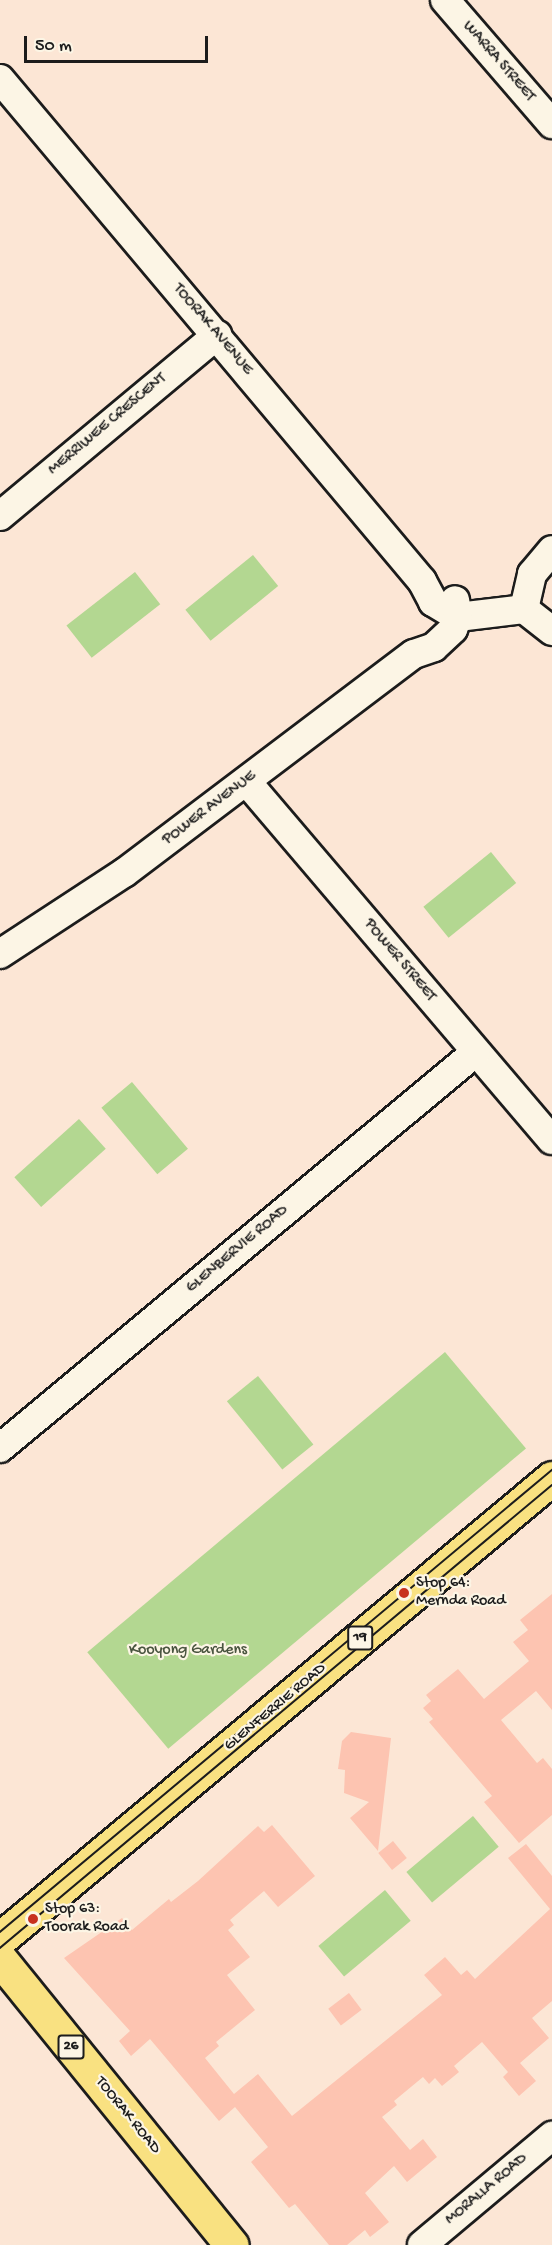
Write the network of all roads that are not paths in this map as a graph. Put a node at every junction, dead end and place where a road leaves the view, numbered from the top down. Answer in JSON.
{"nodes":[{"id":1,"x":445,"y":0,"type":"edge"},
{"id":2,"x":0,"y":80,"type":"edge"},
{"id":3,"x":552,"y":124,"type":"edge"},
{"id":4,"x":217,"y":335,"type":"junction"},
{"id":5,"x":0,"y":516,"type":"edge"},
{"id":6,"x":552,"y":550,"type":"edge"},
{"id":7,"x":535,"y":602,"type":"edge"},
{"id":8,"x":452,"y":609,"type":"junction"},
{"id":9,"x":552,"y":631,"type":"edge"},
{"id":10,"x":247,"y":782,"type":"junction"},
{"id":11,"x":0,"y":954,"type":"edge"},
{"id":12,"x":476,"y":1052,"type":"junction"},
{"id":13,"x":552,"y":1140,"type":"edge"},
{"id":14,"x":0,"y":1448,"type":"edge"},
{"id":15,"x":552,"y":1478,"type":"edge"},
{"id":16,"x":0,"y":1939,"type":"edge"},
{"id":17,"x":0,"y":1959,"type":"edge"},
{"id":18,"x":552,"y":2136,"type":"edge"},
{"id":19,"x":232,"y":2245,"type":"edge"},
{"id":20,"x":422,"y":2245,"type":"edge"}],
"edges":[{"from":1,"to":3,"type":"street","name":"WARRA STREET"},
{"from":2,"to":4,"type":"street","name":"TOORAK AVENUE"},
{"from":4,"to":5,"type":"street","name":"MERRIWEE CRESCENT"},
{"from":4,"to":8,"type":"street","name":"TOORAK AVENUE"},
{"from":6,"to":7,"type":"street"},
{"from":7,"to":8,"type":"street"},
{"from":7,"to":9,"type":"street"},
{"from":8,"to":10,"type":"street","name":"POWER AVENUE"},
{"from":10,"to":11,"type":"street","name":"POWER AVENUE"},
{"from":10,"to":12,"type":"street","name":"POWER STREET"},
{"from":12,"to":13,"type":"street","name":"POWER STREET"},
{"from":12,"to":14,"type":"street","name":"GLENBERVIE ROAD"},
{"from":15,"to":16,"type":"main road","name":"GLENFERRIE ROAD","number":"19"},
{"from":17,"to":19,"type":"main road","name":"TOORAK ROAD","number":"26"},
{"from":18,"to":20,"type":"street","name":"MORALLA ROAD"}]}
